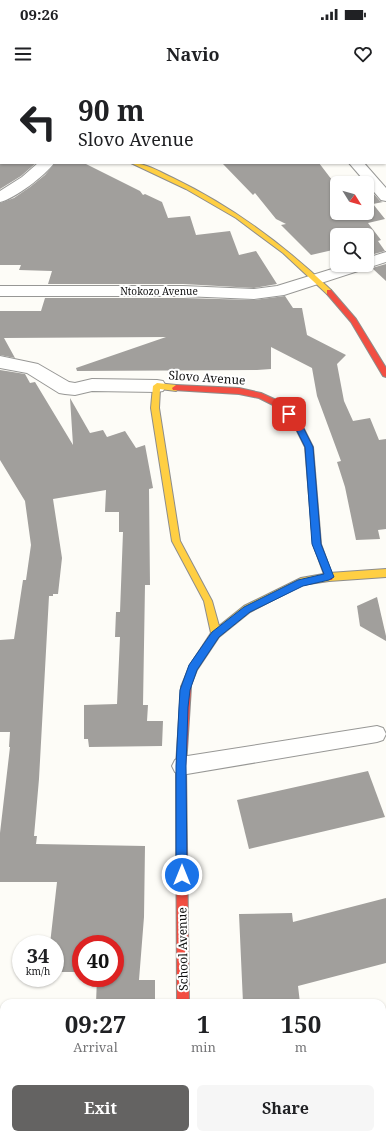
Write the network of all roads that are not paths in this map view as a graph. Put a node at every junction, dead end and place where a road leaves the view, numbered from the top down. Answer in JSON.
{"nodes":[{"id":1,"x":46,"y":164,"type":"edge"},
{"id":2,"x":136,"y":164,"type":"edge"},
{"id":3,"x":357,"y":164,"type":"edge"},
{"id":4,"x":386,"y":197,"type":"edge"},
{"id":5,"x":0,"y":198,"type":"edge"},
{"id":6,"x":386,"y":257,"type":"edge"},
{"id":7,"x":374,"y":261,"type":"edge"},
{"id":8,"x":342,"y":272,"type":"edge"},
{"id":9,"x":316,"y":281,"type":"junction"},
{"id":10,"x":0,"y":292,"type":"edge"},
{"id":11,"x":0,"y":362,"type":"edge"},
{"id":12,"x":386,"y":374,"type":"edge"},
{"id":13,"x":157,"y":386,"type":"junction"},
{"id":14,"x":386,"y":573,"type":"edge"},
{"id":15,"x":329,"y":577,"type":"junction"},
{"id":16,"x":216,"y":634,"type":"junction"},
{"id":17,"x":377,"y":734,"type":"dead end"},
{"id":18,"x":181,"y":766,"type":"junction"},
{"id":19,"x":183,"y":999,"type":"edge"}],
"edges":[{"from":1,"to":5,"type":"street"},
{"from":2,"to":9,"type":"street"},
{"from":3,"to":4,"type":"street"},
{"from":6,"to":7,"type":"street"},
{"from":8,"to":9,"type":"street","name":"Ntokozo Avenue"},
{"from":9,"to":10,"type":"street","name":"Ntokozo Avenue"},
{"from":9,"to":12,"type":"street"},
{"from":11,"to":13,"type":"street"},
{"from":13,"to":15,"type":"street","name":"Slovo Avenue"},
{"from":13,"to":16,"type":"street","name":"Slovo Avenue"},
{"from":14,"to":15,"type":"street","name":"School Avenue"},
{"from":15,"to":16,"type":"street","name":"School Avenue"},
{"from":16,"to":18,"type":"street","name":"School Avenue"},
{"from":17,"to":18,"type":"lane"},
{"from":18,"to":19,"type":"street","name":"School Avenue"}]}
